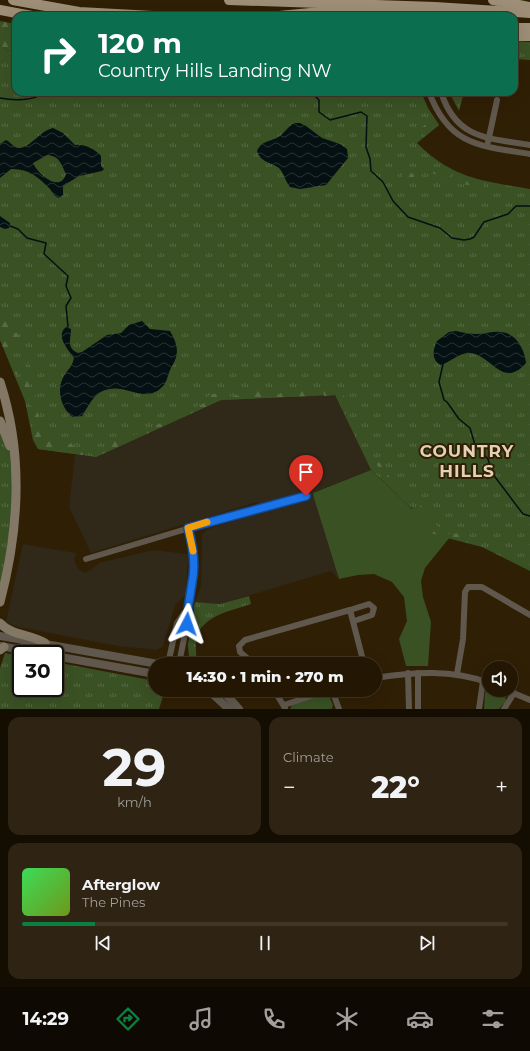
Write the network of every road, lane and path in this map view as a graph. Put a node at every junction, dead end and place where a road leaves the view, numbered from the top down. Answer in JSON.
{"nodes":[{"id":1,"x":13,"y":0,"type":"edge"},
{"id":2,"x":229,"y":0,"type":"edge"},
{"id":3,"x":244,"y":0,"type":"edge"},
{"id":4,"x":248,"y":0,"type":"edge"},
{"id":5,"x":493,"y":0,"type":"edge"},
{"id":6,"x":0,"y":10,"type":"edge"},
{"id":7,"x":431,"y":10,"type":"edge"},
{"id":8,"x":529,"y":11,"type":"edge"},
{"id":9,"x":12,"y":12,"type":"edge"},
{"id":10,"x":79,"y":12,"type":"edge"},
{"id":11,"x":321,"y":12,"type":"edge"},
{"id":12,"x":447,"y":12,"type":"edge"},
{"id":13,"x":518,"y":14,"type":"edge"},
{"id":14,"x":518,"y":28,"type":"edge"},
{"id":15,"x":530,"y":28,"type":"edge"},
{"id":16,"x":518,"y":36,"type":"edge"},
{"id":17,"x":530,"y":36,"type":"edge"},
{"id":18,"x":431,"y":96,"type":"edge"},
{"id":19,"x":442,"y":96,"type":"edge"},
{"id":20,"x":496,"y":100,"type":"dead end"},
{"id":21,"x":489,"y":138,"type":"junction"},
{"id":22,"x":530,"y":145,"type":"edge"},
{"id":23,"x":487,"y":147,"type":"junction"},
{"id":24,"x":530,"y":154,"type":"edge"},
{"id":25,"x":0,"y":383,"type":"edge"},
{"id":26,"x":0,"y":422,"type":"edge"},
{"id":27,"x":15,"y":460,"type":"junction"},
{"id":28,"x":306,"y":496,"type":"dead end"},
{"id":29,"x":188,"y":528,"type":"junction"},
{"id":30,"x":86,"y":559,"type":"dead end"},
{"id":31,"x":0,"y":602,"type":"edge"},
{"id":32,"x":187,"y":609,"type":"junction"},
{"id":33,"x":350,"y":610,"type":"junction"},
{"id":34,"x":530,"y":615,"type":"edge"},
{"id":35,"x":354,"y":621,"type":"junction"},
{"id":36,"x":0,"y":623,"type":"edge"},
{"id":37,"x":0,"y":636,"type":"edge"},
{"id":38,"x":45,"y":643,"type":"junction"},
{"id":39,"x":1,"y":648,"type":"edge"},
{"id":40,"x":12,"y":650,"type":"edge"},
{"id":41,"x":170,"y":657,"type":"edge"},
{"id":42,"x":180,"y":657,"type":"edge"},
{"id":43,"x":246,"y":657,"type":"edge"},
{"id":44,"x":362,"y":657,"type":"edge"},
{"id":45,"x":64,"y":658,"type":"edge"},
{"id":46,"x":148,"y":662,"type":"edge"},
{"id":47,"x":148,"y":673,"type":"edge"},
{"id":48,"x":413,"y":673,"type":"junction"},
{"id":49,"x":457,"y":674,"type":"junction"},
{"id":50,"x":382,"y":677,"type":"edge"},
{"id":51,"x":482,"y":681,"type":"edge"},
{"id":52,"x":518,"y":695,"type":"edge"},
{"id":53,"x":216,"y":697,"type":"edge"},
{"id":54,"x":228,"y":697,"type":"edge"},
{"id":55,"x":278,"y":697,"type":"edge"},
{"id":56,"x":312,"y":697,"type":"edge"},
{"id":57,"x":334,"y":697,"type":"edge"},
{"id":58,"x":482,"y":697,"type":"edge"},
{"id":59,"x":512,"y":697,"type":"edge"},
{"id":60,"x":530,"y":700,"type":"edge"},
{"id":61,"x":284,"y":707,"type":"edge"},
{"id":62,"x":229,"y":709,"type":"edge"},
{"id":63,"x":239,"y":709,"type":"edge"},
{"id":64,"x":339,"y":709,"type":"edge"},
{"id":65,"x":409,"y":709,"type":"edge"},
{"id":66,"x":418,"y":709,"type":"edge"},
{"id":67,"x":479,"y":709,"type":"edge"},
{"id":68,"x":504,"y":709,"type":"edge"}],
"edges":[{"from":1,"to":10,"type":"main road"},
{"from":2,"to":3,"type":"main road"},
{"from":3,"to":4,"type":"main road"},
{"from":3,"to":7,"type":"main road"},
{"from":5,"to":8,"type":"main road"},
{"from":6,"to":9,"type":"main road"},
{"from":7,"to":8,"type":"main road"},
{"from":7,"to":11,"type":"main road"},
{"from":7,"to":12,"type":"main road"},
{"from":8,"to":13,"type":"main road"},
{"from":14,"to":15,"type":"main road"},
{"from":16,"to":17,"type":"main road"},
{"from":18,"to":23,"type":"street"},
{"from":19,"to":21,"type":"street"},
{"from":20,"to":21,"type":"street"},
{"from":21,"to":22,"type":"street"},
{"from":21,"to":23,"type":"street"},
{"from":23,"to":24,"type":"street"},
{"from":25,"to":27,"type":"main road"},
{"from":26,"to":27,"type":"main road"},
{"from":27,"to":31,"type":"main road"},
{"from":28,"to":29,"type":"street"},
{"from":29,"to":30,"type":"street"},
{"from":29,"to":32,"type":"street"},
{"from":32,"to":41,"type":"street"},
{"from":32,"to":42,"type":"street"},
{"from":33,"to":35,"type":"street"},
{"from":33,"to":35,"type":"street"},
{"from":33,"to":43,"type":"street"},
{"from":34,"to":49,"type":"street"},
{"from":35,"to":44,"type":"street"},
{"from":36,"to":38,"type":"main road"},
{"from":37,"to":38,"type":"street"},
{"from":38,"to":46,"type":"street"},
{"from":39,"to":40,"type":"street"},
{"from":45,"to":47,"type":"street"},
{"from":48,"to":49,"type":"street"},
{"from":48,"to":50,"type":"street"},
{"from":48,"to":65,"type":"street"},
{"from":48,"to":66,"type":"street"},
{"from":49,"to":51,"type":"street"},
{"from":52,"to":60,"type":"street"},
{"from":53,"to":62,"type":"street"},
{"from":54,"to":63,"type":"street"},
{"from":55,"to":61,"type":"street"},
{"from":56,"to":61,"type":"street"},
{"from":57,"to":64,"type":"street"},
{"from":58,"to":67,"type":"street"},
{"from":59,"to":68,"type":"street"}]}
